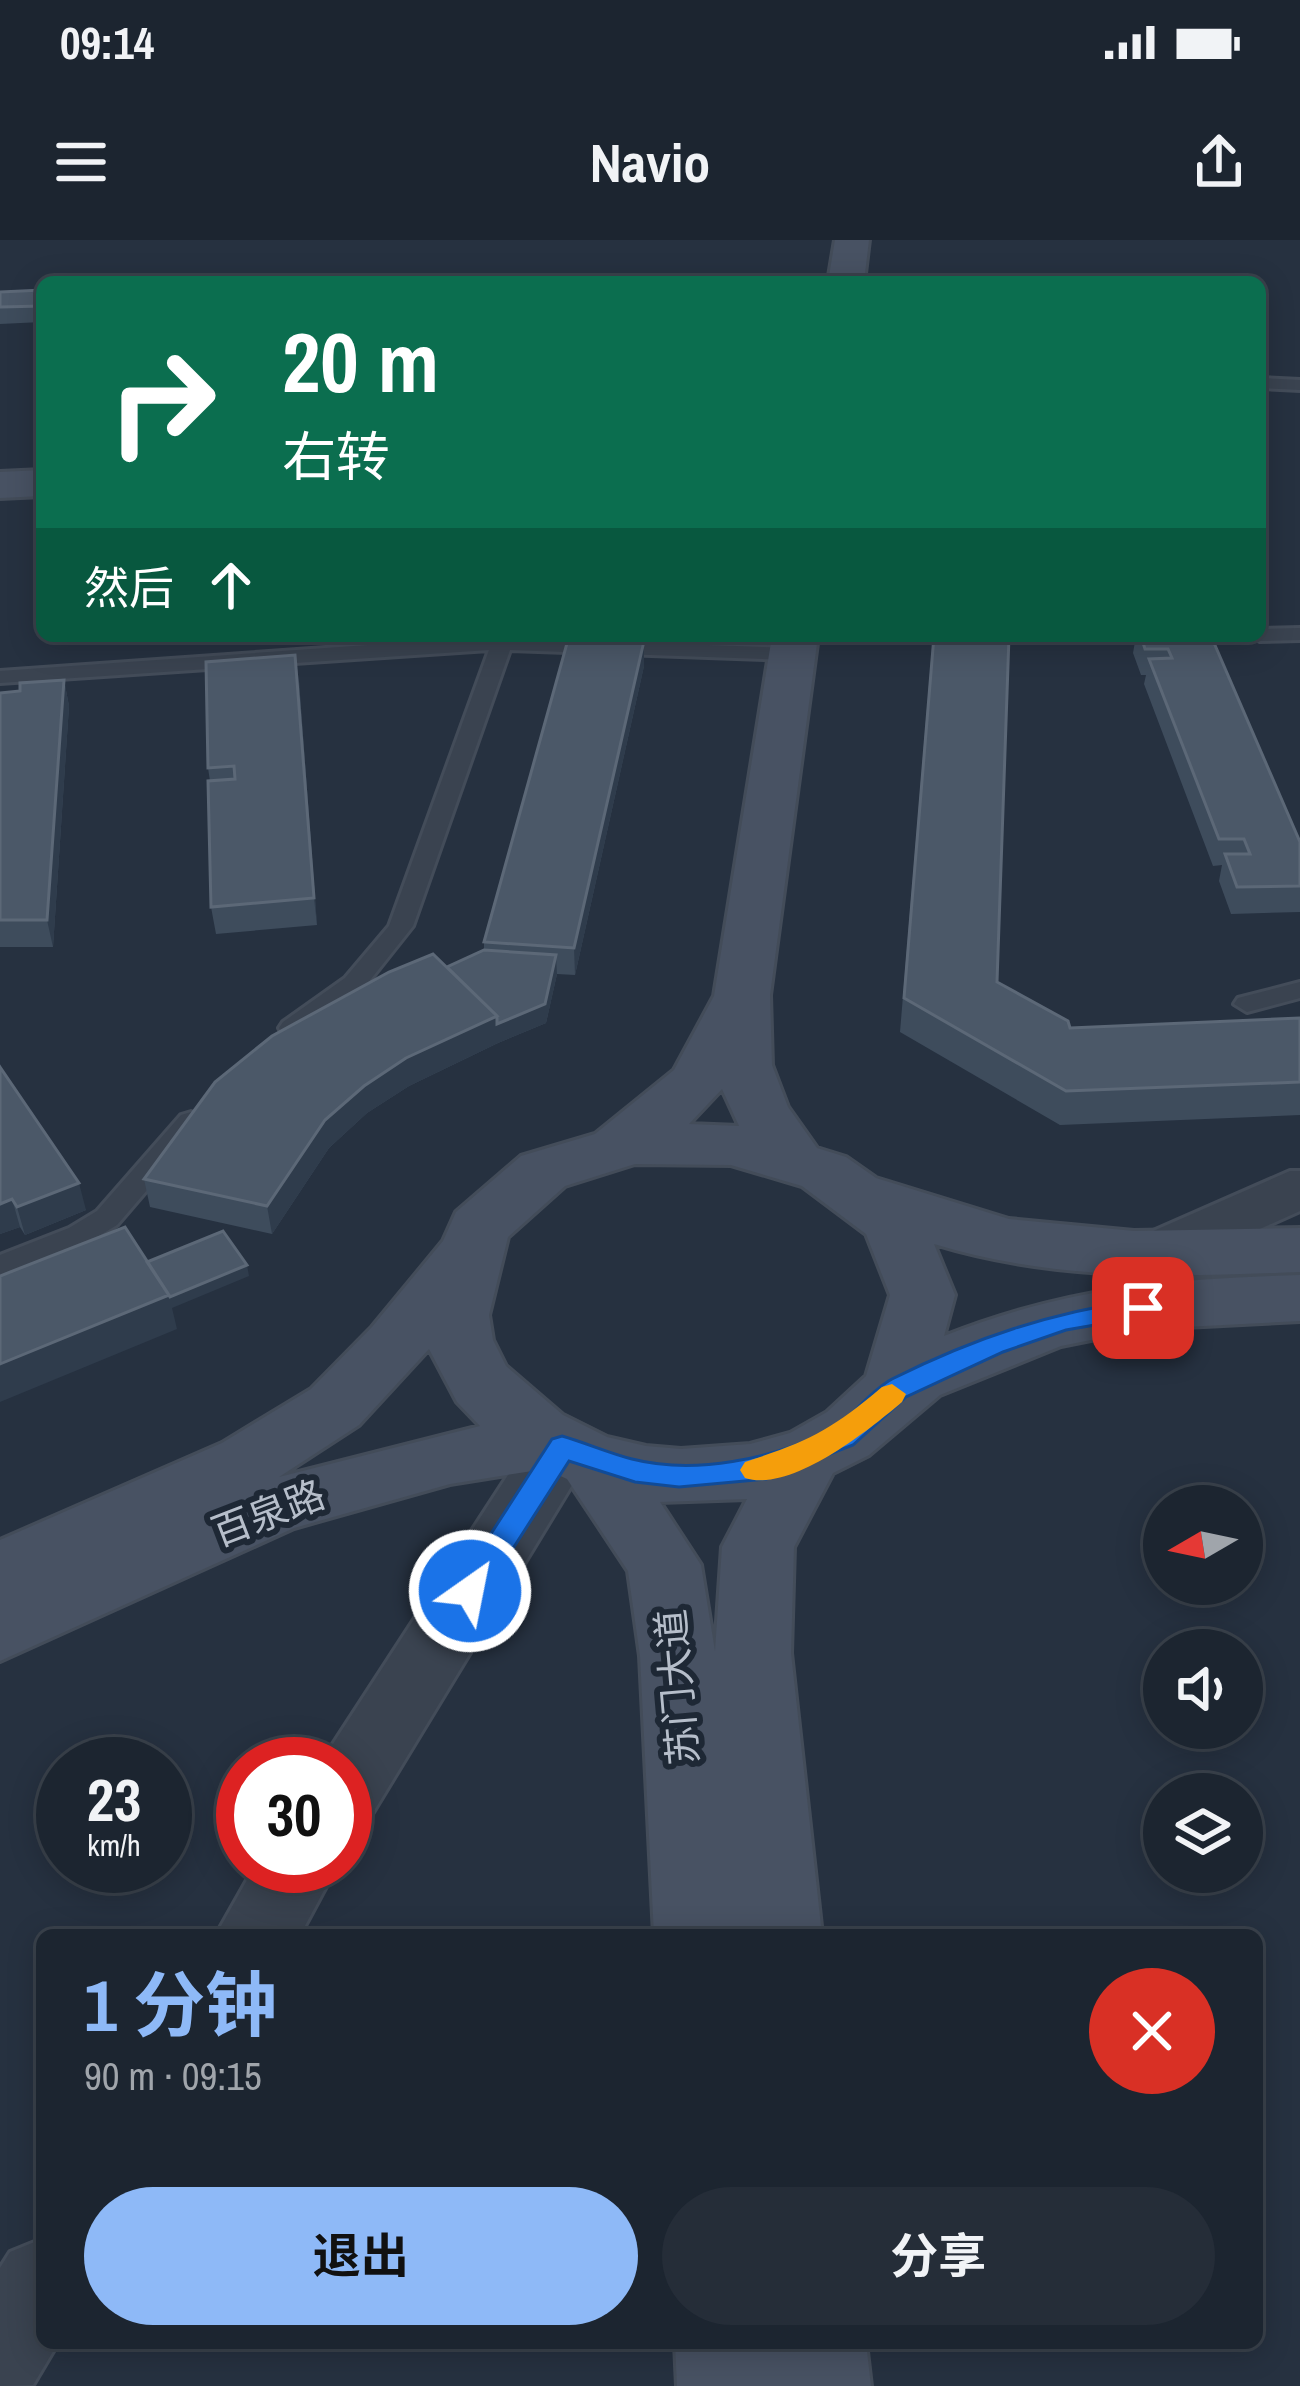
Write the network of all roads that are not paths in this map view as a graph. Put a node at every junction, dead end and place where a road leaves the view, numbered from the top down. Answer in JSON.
{"nodes":[{"id":1,"x":852,"y":240,"type":"edge"},
{"id":2,"x":847,"y":276,"type":"edge"},
{"id":3,"x":1266,"y":383,"type":"edge"},
{"id":4,"x":1300,"y":385,"type":"edge"},
{"id":5,"x":36,"y":483,"type":"edge"},
{"id":6,"x":0,"y":485,"type":"edge"},
{"id":7,"x":1266,"y":635,"type":"edge"},
{"id":8,"x":1299,"y":635,"type":"edge"},
{"id":9,"x":502,"y":643,"type":"junction"},
{"id":10,"x":793,"y":645,"type":"edge"},
{"id":11,"x":0,"y":677,"type":"edge"},
{"id":12,"x":1300,"y":990,"type":"edge"},
{"id":13,"x":742,"y":995,"type":"junction"},
{"id":14,"x":1247,"y":1004,"type":"dead end"},
{"id":15,"x":273,"y":1043,"type":"edge"},
{"id":16,"x":208,"y":1100,"type":"edge"},
{"id":17,"x":617,"y":1146,"type":"junction"},
{"id":18,"x":791,"y":1156,"type":"junction"},
{"id":19,"x":1300,"y":1191,"type":"edge"},
{"id":20,"x":864,"y":1196,"type":"junction"},
{"id":21,"x":1300,"y":1250,"type":"edge"},
{"id":22,"x":1157,"y":1254,"type":"junction"},
{"id":23,"x":464,"y":1257,"type":"junction"},
{"id":24,"x":0,"y":1266,"type":"edge"},
{"id":25,"x":1300,"y":1298,"type":"edge"},
{"id":26,"x":896,"y":1390,"type":"junction"},
{"id":27,"x":569,"y":1450,"type":"junction"},
{"id":28,"x":807,"y":1455,"type":"junction"},
{"id":29,"x":0,"y":1572,"type":"edge"},
{"id":30,"x":0,"y":1630,"type":"edge"},
{"id":31,"x":372,"y":1749,"type":"edge"},
{"id":32,"x":282,"y":1893,"type":"edge"},
{"id":33,"x":260,"y":1929,"type":"edge"},
{"id":34,"x":696,"y":1929,"type":"edge"},
{"id":35,"x":779,"y":1929,"type":"edge"},
{"id":36,"x":36,"y":2294,"type":"edge"},
{"id":37,"x":723,"y":2349,"type":"edge"},
{"id":38,"x":819,"y":2349,"type":"edge"},
{"id":39,"x":0,"y":2352,"type":"edge"},
{"id":40,"x":726,"y":2386,"type":"edge"},
{"id":41,"x":822,"y":2386,"type":"edge"}],
"edges":[{"from":1,"to":2,"type":"main road"},
{"from":3,"to":4,"type":"lane"},
{"from":5,"to":6,"type":"main road"},
{"from":7,"to":8,"type":"lane"},
{"from":9,"to":10,"type":"lane"},
{"from":9,"to":11,"type":"lane"},
{"from":9,"to":15,"type":"lane"},
{"from":10,"to":13,"type":"main road"},
{"from":12,"to":14,"type":"lane"},
{"from":13,"to":17,"type":"main road"},
{"from":13,"to":18,"type":"main road"},
{"from":16,"to":24,"type":"lane"},
{"from":17,"to":18,"type":"main road"},
{"from":17,"to":23,"type":"main road"},
{"from":18,"to":20,"type":"main road"},
{"from":19,"to":22,"type":"street"},
{"from":20,"to":22,"type":"main road"},
{"from":20,"to":26,"type":"main road"},
{"from":21,"to":22,"type":"main road"},
{"from":23,"to":27,"type":"main road"},
{"from":23,"to":29,"type":"main road","name":"百泉路"},
{"from":25,"to":26,"type":"main road"},
{"from":26,"to":28,"type":"main road"},
{"from":27,"to":28,"type":"main road"},
{"from":27,"to":30,"type":"main road","name":"百泉路"},
{"from":27,"to":31,"type":"street"},
{"from":27,"to":34,"type":"main road","name":"苏门大道"},
{"from":28,"to":35,"type":"main road","name":"苏门大道"},
{"from":32,"to":33,"type":"street"},
{"from":36,"to":39,"type":"street"},
{"from":37,"to":40,"type":"main road"},
{"from":38,"to":41,"type":"main road"}]}
